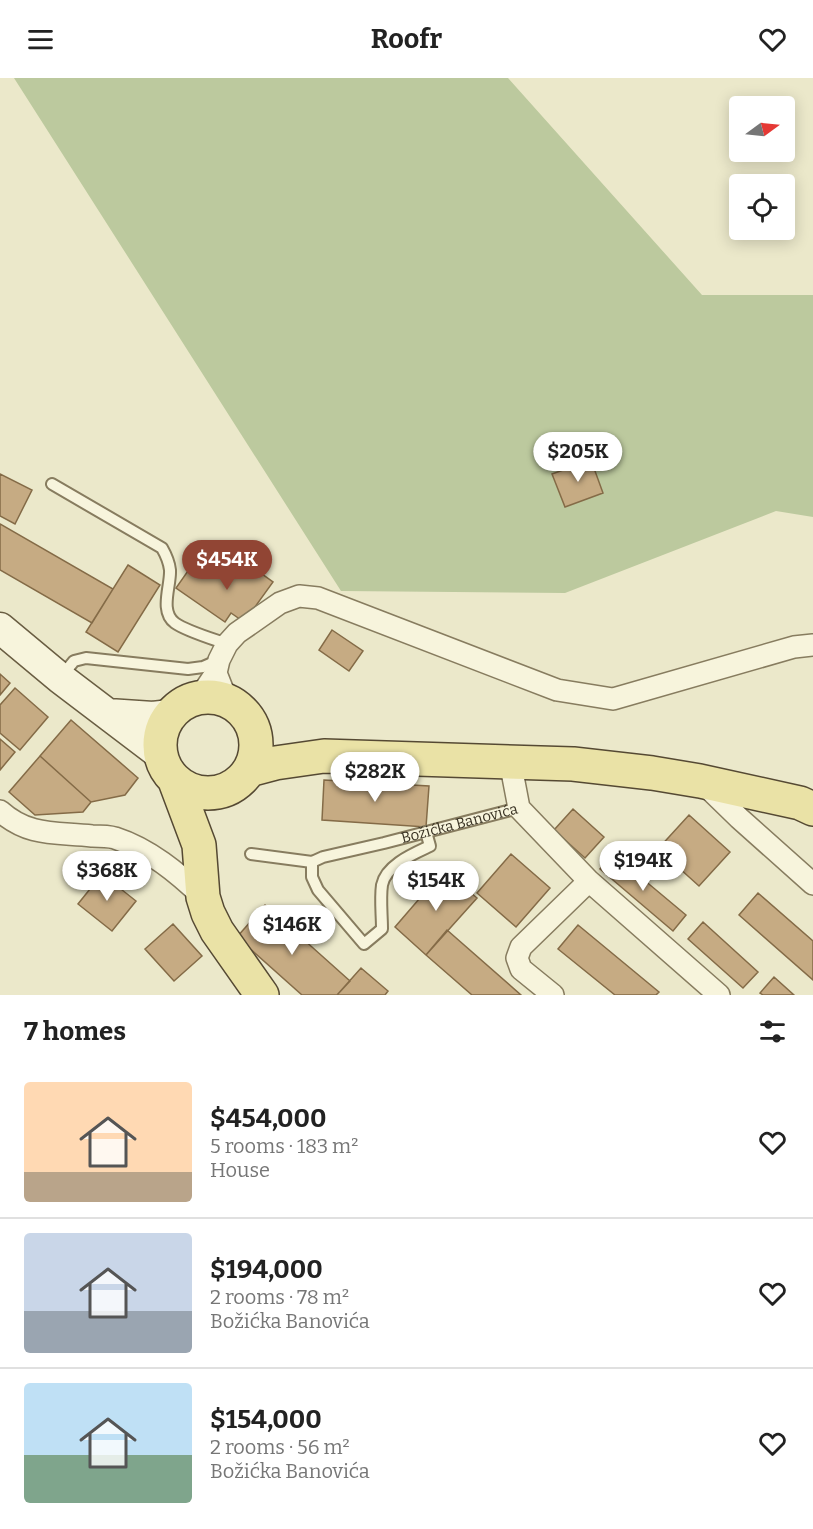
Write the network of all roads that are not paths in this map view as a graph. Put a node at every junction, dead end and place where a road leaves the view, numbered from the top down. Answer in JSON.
{"nodes":[{"id":1,"x":52,"y":484,"type":"dead end"},
{"id":2,"x":0,"y":628,"type":"edge"},
{"id":3,"x":813,"y":645,"type":"edge"},
{"id":4,"x":218,"y":675,"type":"junction"},
{"id":5,"x":60,"y":678,"type":"junction"},
{"id":6,"x":108,"y":714,"type":"junction"},
{"id":7,"x":170,"y":715,"type":"junction"},
{"id":8,"x":255,"y":737,"type":"junction"},
{"id":9,"x":324,"y":756,"type":"junction"},
{"id":10,"x":510,"y":761,"type":"junction"},
{"id":11,"x":168,"y":768,"type":"junction"},
{"id":12,"x":249,"y":771,"type":"junction"},
{"id":13,"x":700,"y":781,"type":"junction"},
{"id":14,"x":219,"y":793,"type":"junction"},
{"id":15,"x":519,"y":808,"type":"junction"},
{"id":16,"x":813,"y":809,"type":"edge"},
{"id":17,"x":0,"y":812,"type":"edge"},
{"id":18,"x":426,"y":832,"type":"junction"},
{"id":19,"x":200,"y":845,"type":"junction"},
{"id":20,"x":251,"y":854,"type":"dead end"},
{"id":21,"x":312,"y":862,"type":"junction"},
{"id":22,"x":589,"y":881,"type":"junction"},
{"id":23,"x":813,"y":884,"type":"edge"},
{"id":24,"x":203,"y":897,"type":"junction"},
{"id":25,"x":262,"y":995,"type":"edge"},
{"id":26,"x":553,"y":995,"type":"edge"},
{"id":27,"x":719,"y":995,"type":"edge"}],
"edges":[{"from":1,"to":4,"type":"lane"},
{"from":2,"to":5,"type":"main road"},
{"from":3,"to":4,"type":"street"},
{"from":4,"to":5,"type":"lane"},
{"from":4,"to":7,"type":"main road"},
{"from":4,"to":8,"type":"main road"},
{"from":5,"to":6,"type":"main road"},
{"from":6,"to":7,"type":"main road"},
{"from":6,"to":11,"type":"main road"},
{"from":7,"to":11,"type":"main road"},
{"from":8,"to":9,"type":"main road"},
{"from":8,"to":12,"type":"main road"},
{"from":9,"to":10,"type":"main road"},
{"from":9,"to":12,"type":"main road"},
{"from":10,"to":13,"type":"main road"},
{"from":10,"to":15,"type":"street","name":"Božićka Banovića"},
{"from":11,"to":14,"type":"main road"},
{"from":11,"to":19,"type":"main road"},
{"from":12,"to":14,"type":"main road"},
{"from":13,"to":16,"type":"main road"},
{"from":13,"to":23,"type":"street"},
{"from":14,"to":19,"type":"main road"},
{"from":15,"to":18,"type":"lane","name":"Božićka Banovića"},
{"from":15,"to":22,"type":"street"},
{"from":17,"to":24,"type":"street"},
{"from":18,"to":21,"type":"lane","name":"Božićka Banovića"},
{"from":18,"to":21,"type":"lane"},
{"from":19,"to":24,"type":"main road"},
{"from":20,"to":21,"type":"lane","name":"Božićka Banovića"},
{"from":22,"to":26,"type":"street"},
{"from":22,"to":27,"type":"street"},
{"from":24,"to":25,"type":"main road"}]}
